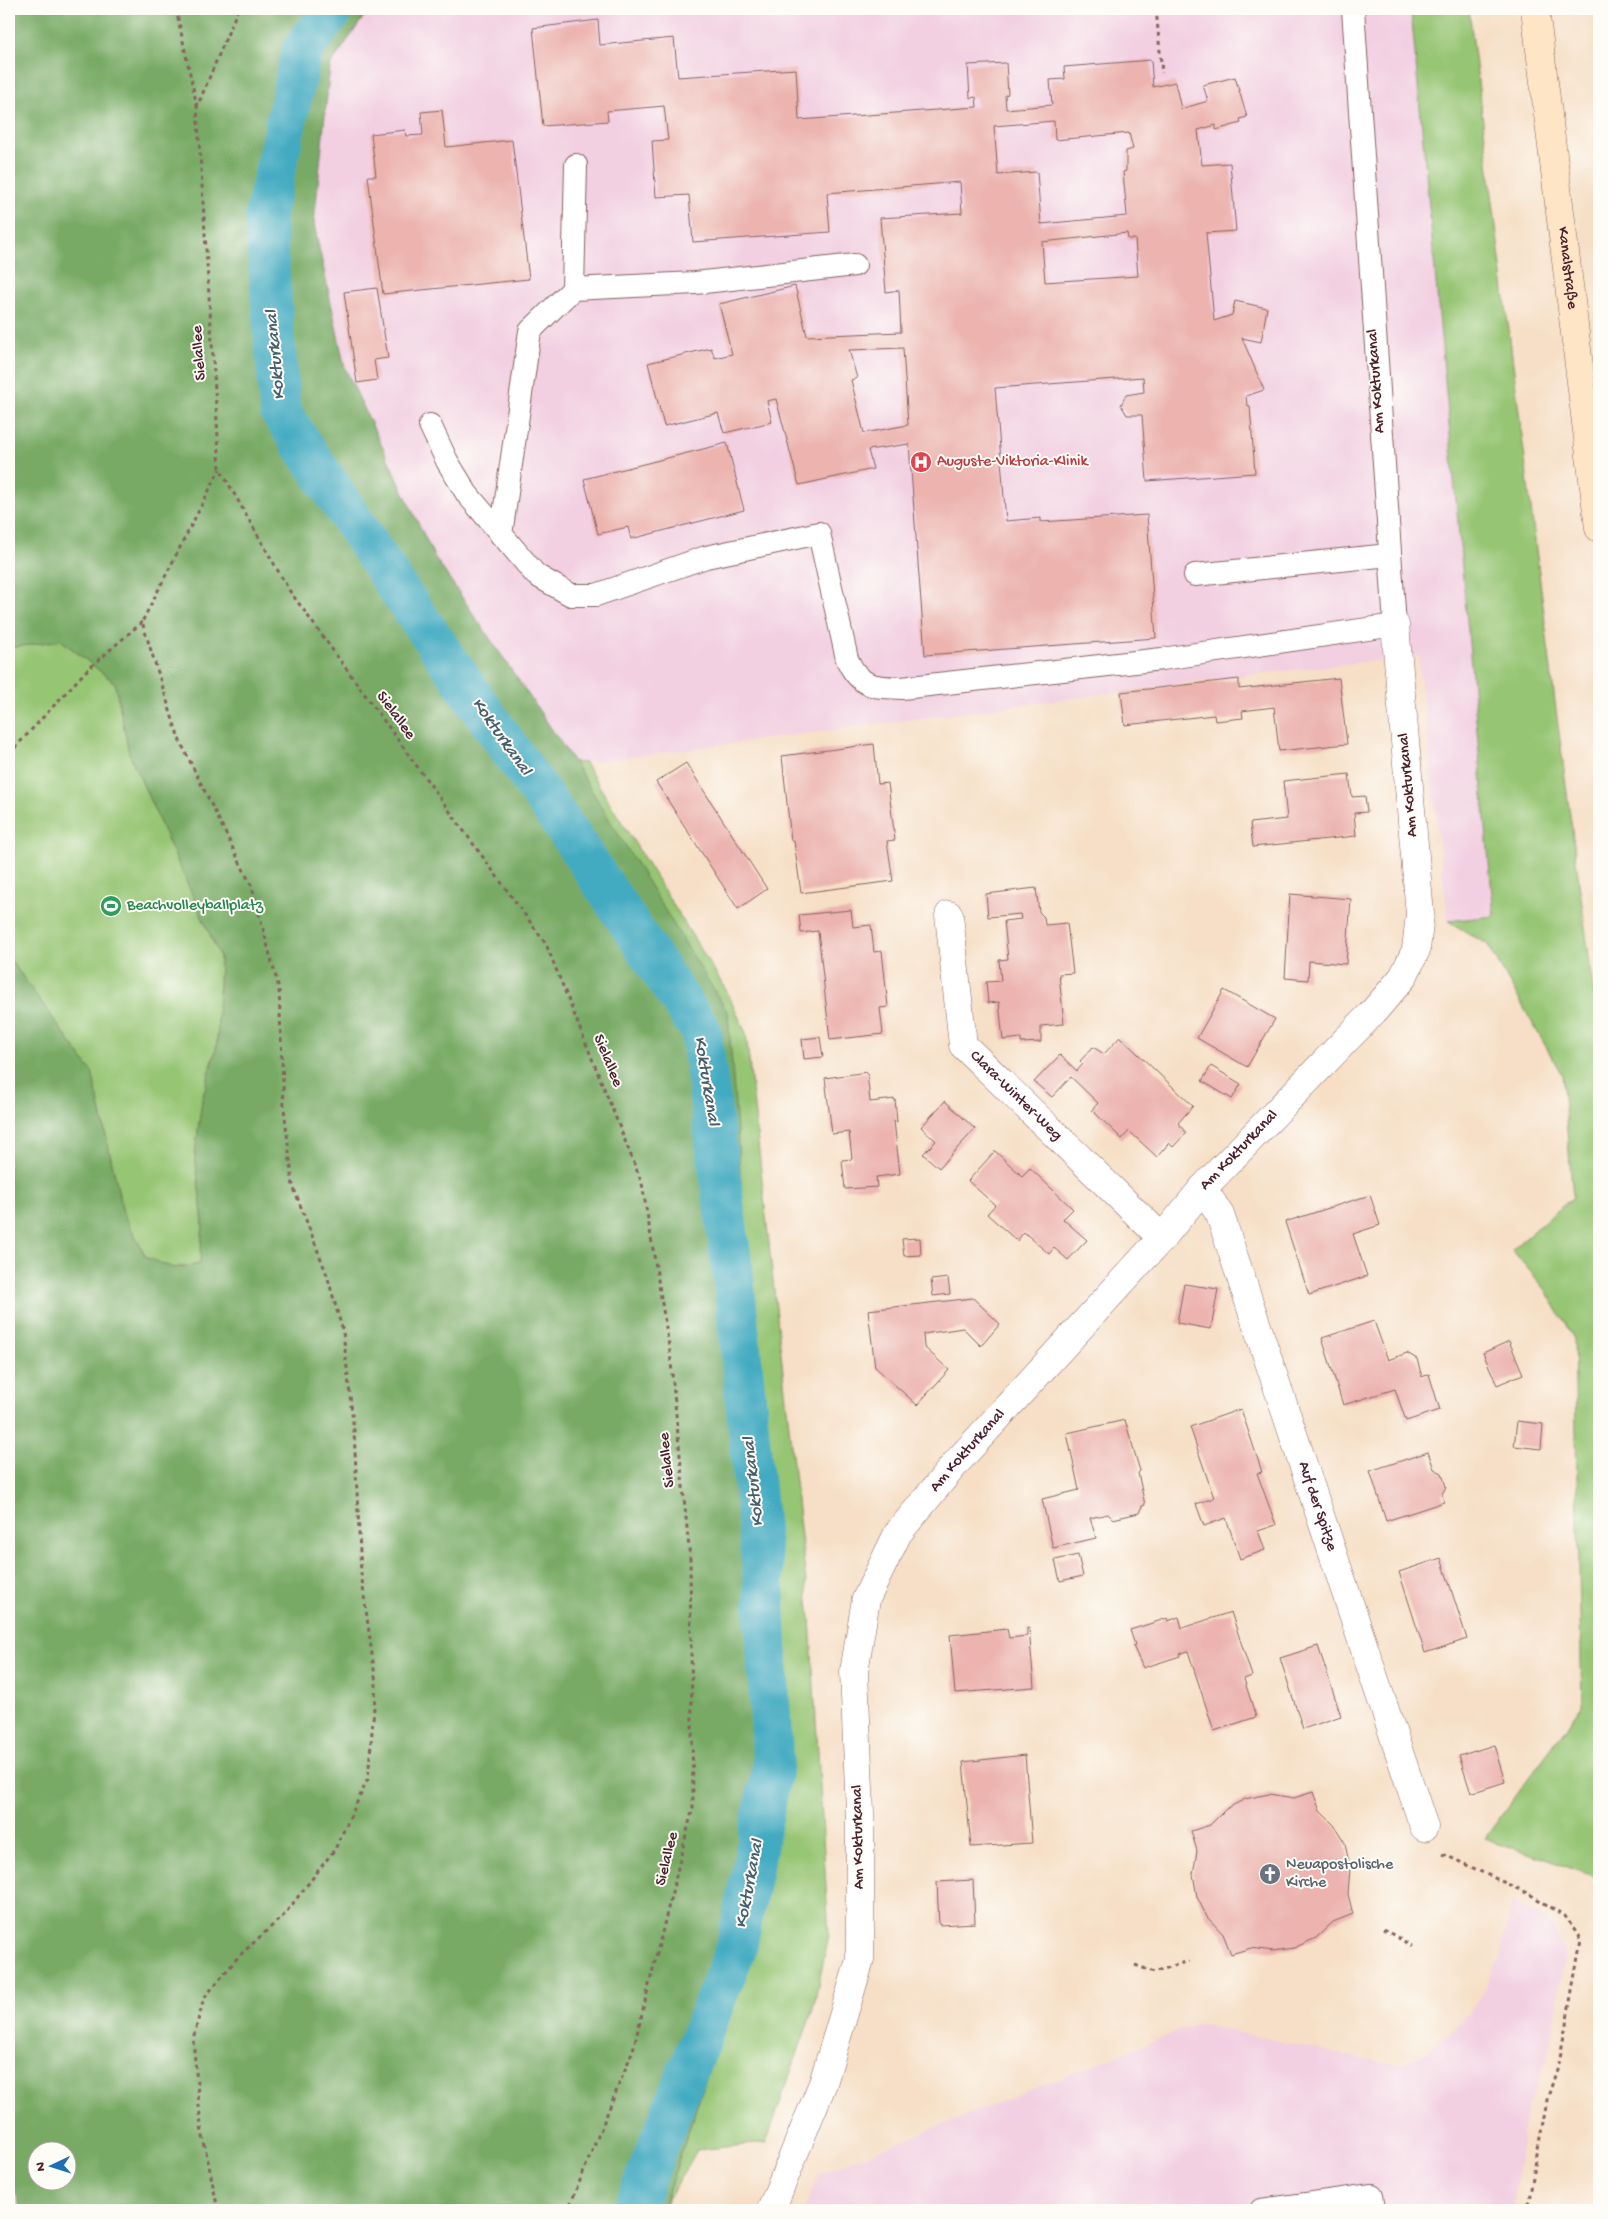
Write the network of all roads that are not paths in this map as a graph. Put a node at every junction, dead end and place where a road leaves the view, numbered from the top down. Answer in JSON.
{"nodes":[{"id":1,"x":1354,"y":9,"type":"edge"},
{"id":2,"x":1534,"y":9,"type":"edge"},
{"id":3,"x":576,"y":165,"type":"dead end"},
{"id":4,"x":855,"y":266,"type":"dead end"},
{"id":5,"x":573,"y":289,"type":"junction"},
{"id":6,"x":430,"y":425,"type":"dead end"},
{"id":7,"x":1599,"y":528,"type":"edge"},
{"id":8,"x":501,"y":535,"type":"junction"},
{"id":9,"x":1389,"y":556,"type":"junction"},
{"id":10,"x":1195,"y":575,"type":"dead end"},
{"id":11,"x":1395,"y":625,"type":"junction"},
{"id":12,"x":950,"y":915,"type":"dead end"},
{"id":13,"x":1203,"y":1188,"type":"junction"},
{"id":14,"x":1162,"y":1238,"type":"junction"},
{"id":15,"x":1424,"y":1827,"type":"road end"},
{"id":16,"x":771,"y":2210,"type":"edge"},
{"id":17,"x":1261,"y":2210,"type":"edge"},
{"id":18,"x":1374,"y":2210,"type":"edge"}],
"edges":[{"from":1,"to":9,"type":"lane","name":"Am Kokturkanal"},
{"from":2,"to":7,"type":"main road","name":"Kanalstraße"},
{"from":3,"to":5,"type":"lane"},
{"from":4,"to":5,"type":"lane"},
{"from":5,"to":8,"type":"lane"},
{"from":6,"to":8,"type":"lane"},
{"from":8,"to":11,"type":"lane"},
{"from":9,"to":10,"type":"lane"},
{"from":9,"to":11,"type":"lane","name":"Am Kokturkanal"},
{"from":11,"to":13,"type":"street","name":"Am Kokturkanal"},
{"from":12,"to":14,"type":"street","name":"Clara-Winter-Weg"},
{"from":13,"to":14,"type":"street","name":"Am Kokturkanal"},
{"from":13,"to":15,"type":"street","name":"Auf der Spitze"},
{"from":14,"to":16,"type":"street","name":"Am Kokturkanal"},
{"from":17,"to":18,"type":"lane"}]}
